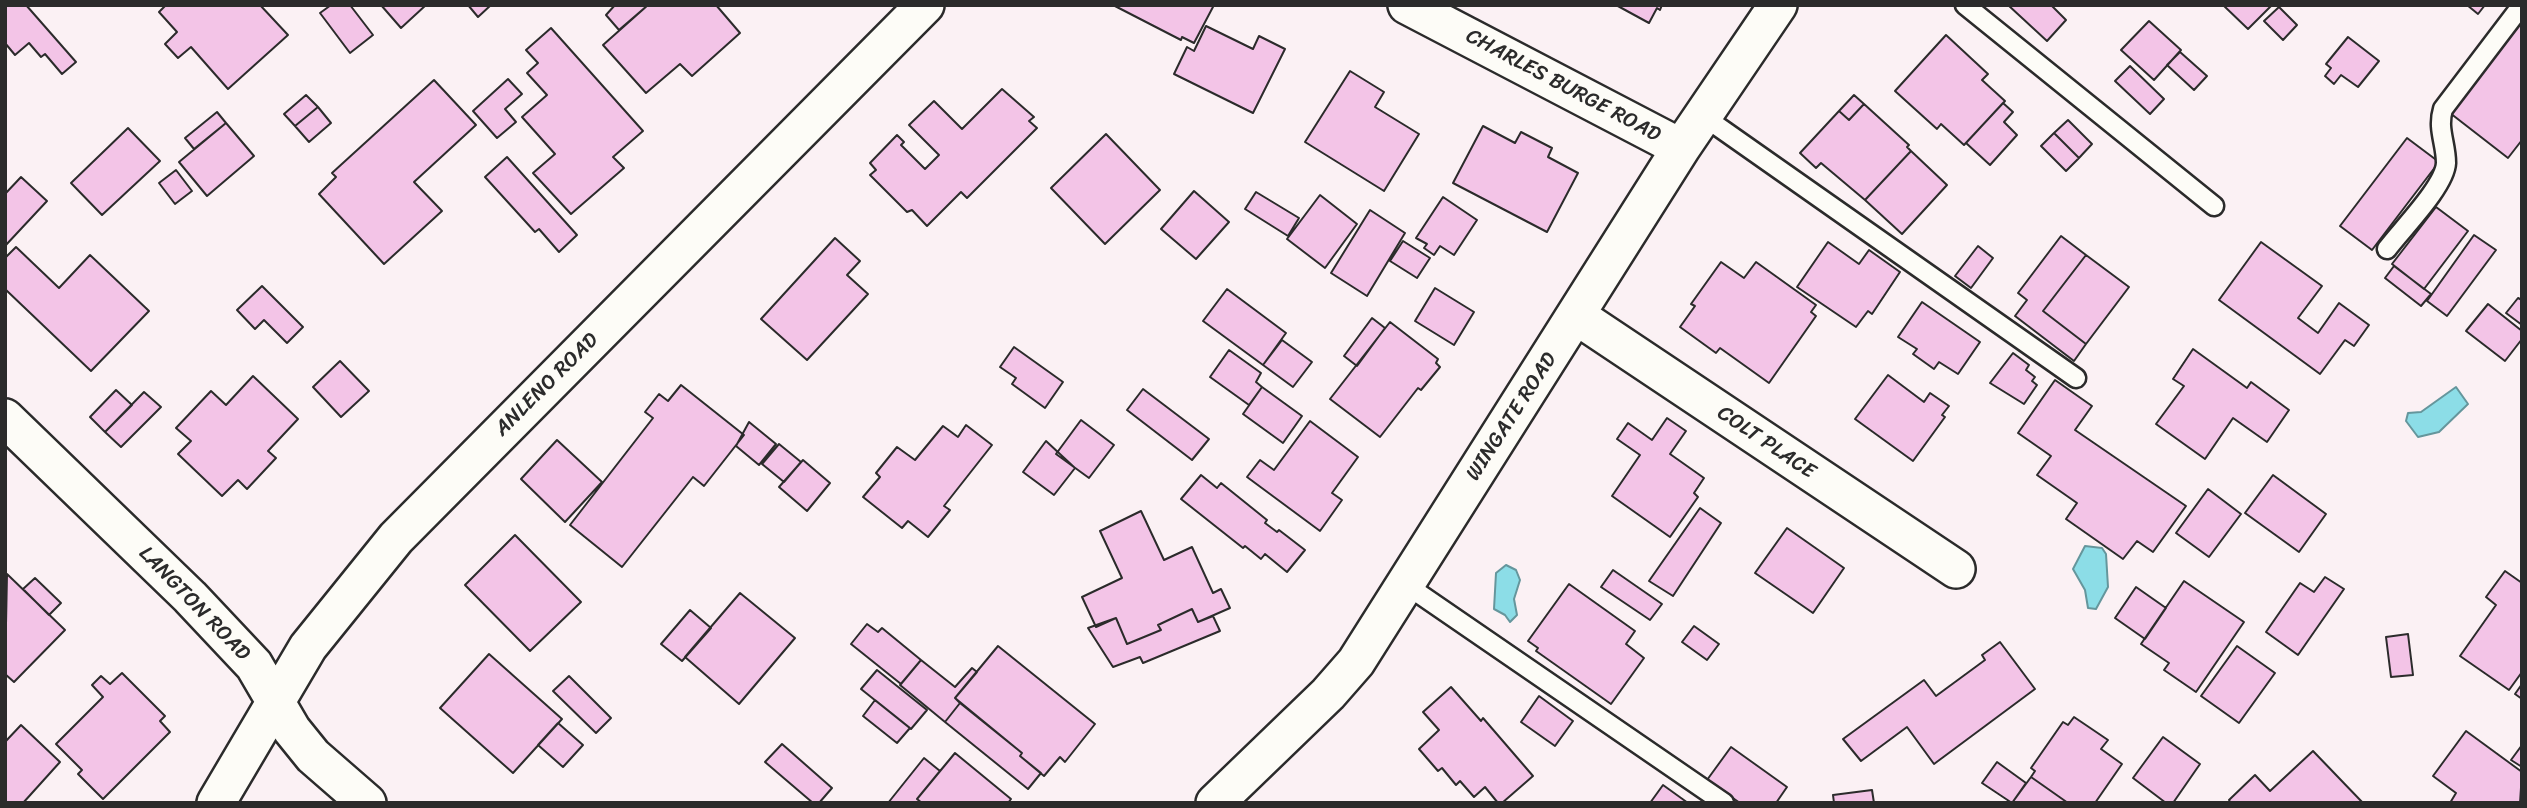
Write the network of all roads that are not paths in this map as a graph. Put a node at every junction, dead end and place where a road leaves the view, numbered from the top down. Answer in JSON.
{"nodes":[{"id":1,"x":925,"y":5,"type":"edge"},
{"id":2,"x":1407,"y":5,"type":"edge"},
{"id":3,"x":1778,"y":5,"type":"edge"},
{"id":4,"x":1965,"y":5,"type":"edge"},
{"id":5,"x":2522,"y":5,"type":"edge"},
{"id":6,"x":1703,"y":116,"type":"junction"},
{"id":7,"x":1681,"y":148,"type":"junction"},
{"id":8,"x":2214,"y":206,"type":"dead end"},
{"id":9,"x":2387,"y":249,"type":"dead end"},
{"id":10,"x":1577,"y":316,"type":"junction"},
{"id":11,"x":2076,"y":378,"type":"dead end"},
{"id":12,"x":5,"y":418,"type":"edge"},
{"id":13,"x":1956,"y":569,"type":"dead end"},
{"id":14,"x":1405,"y":584,"type":"junction"},
{"id":15,"x":276,"y":699,"type":"junction"},
{"id":16,"x":216,"y":803,"type":"edge"},
{"id":17,"x":367,"y":803,"type":"edge"},
{"id":18,"x":1215,"y":803,"type":"edge"},
{"id":19,"x":1724,"y":803,"type":"edge"}],
"edges":[{"from":1,"to":15,"type":"street","name":"ANLENO ROAD"},
{"from":2,"to":7,"type":"street","name":"CHARLES BURGE ROAD"},
{"from":3,"to":6,"type":"street","name":"WINGATE ROAD"},
{"from":4,"to":8,"type":"lane"},
{"from":5,"to":9,"type":"lane"},
{"from":6,"to":7,"type":"street","name":"WINGATE ROAD"},
{"from":6,"to":11,"type":"lane"},
{"from":7,"to":10,"type":"street","name":"WINGATE ROAD"},
{"from":10,"to":13,"type":"street","name":"COLT PLACE"},
{"from":10,"to":14,"type":"street","name":"WINGATE ROAD"},
{"from":12,"to":15,"type":"street","name":"LANGTON ROAD"},
{"from":14,"to":18,"type":"street","name":"WINGATE ROAD"},
{"from":14,"to":19,"type":"lane"},
{"from":15,"to":16,"type":"street","name":"ANLENO ROAD"},
{"from":15,"to":17,"type":"street","name":"LANGTON ROAD"}]}
